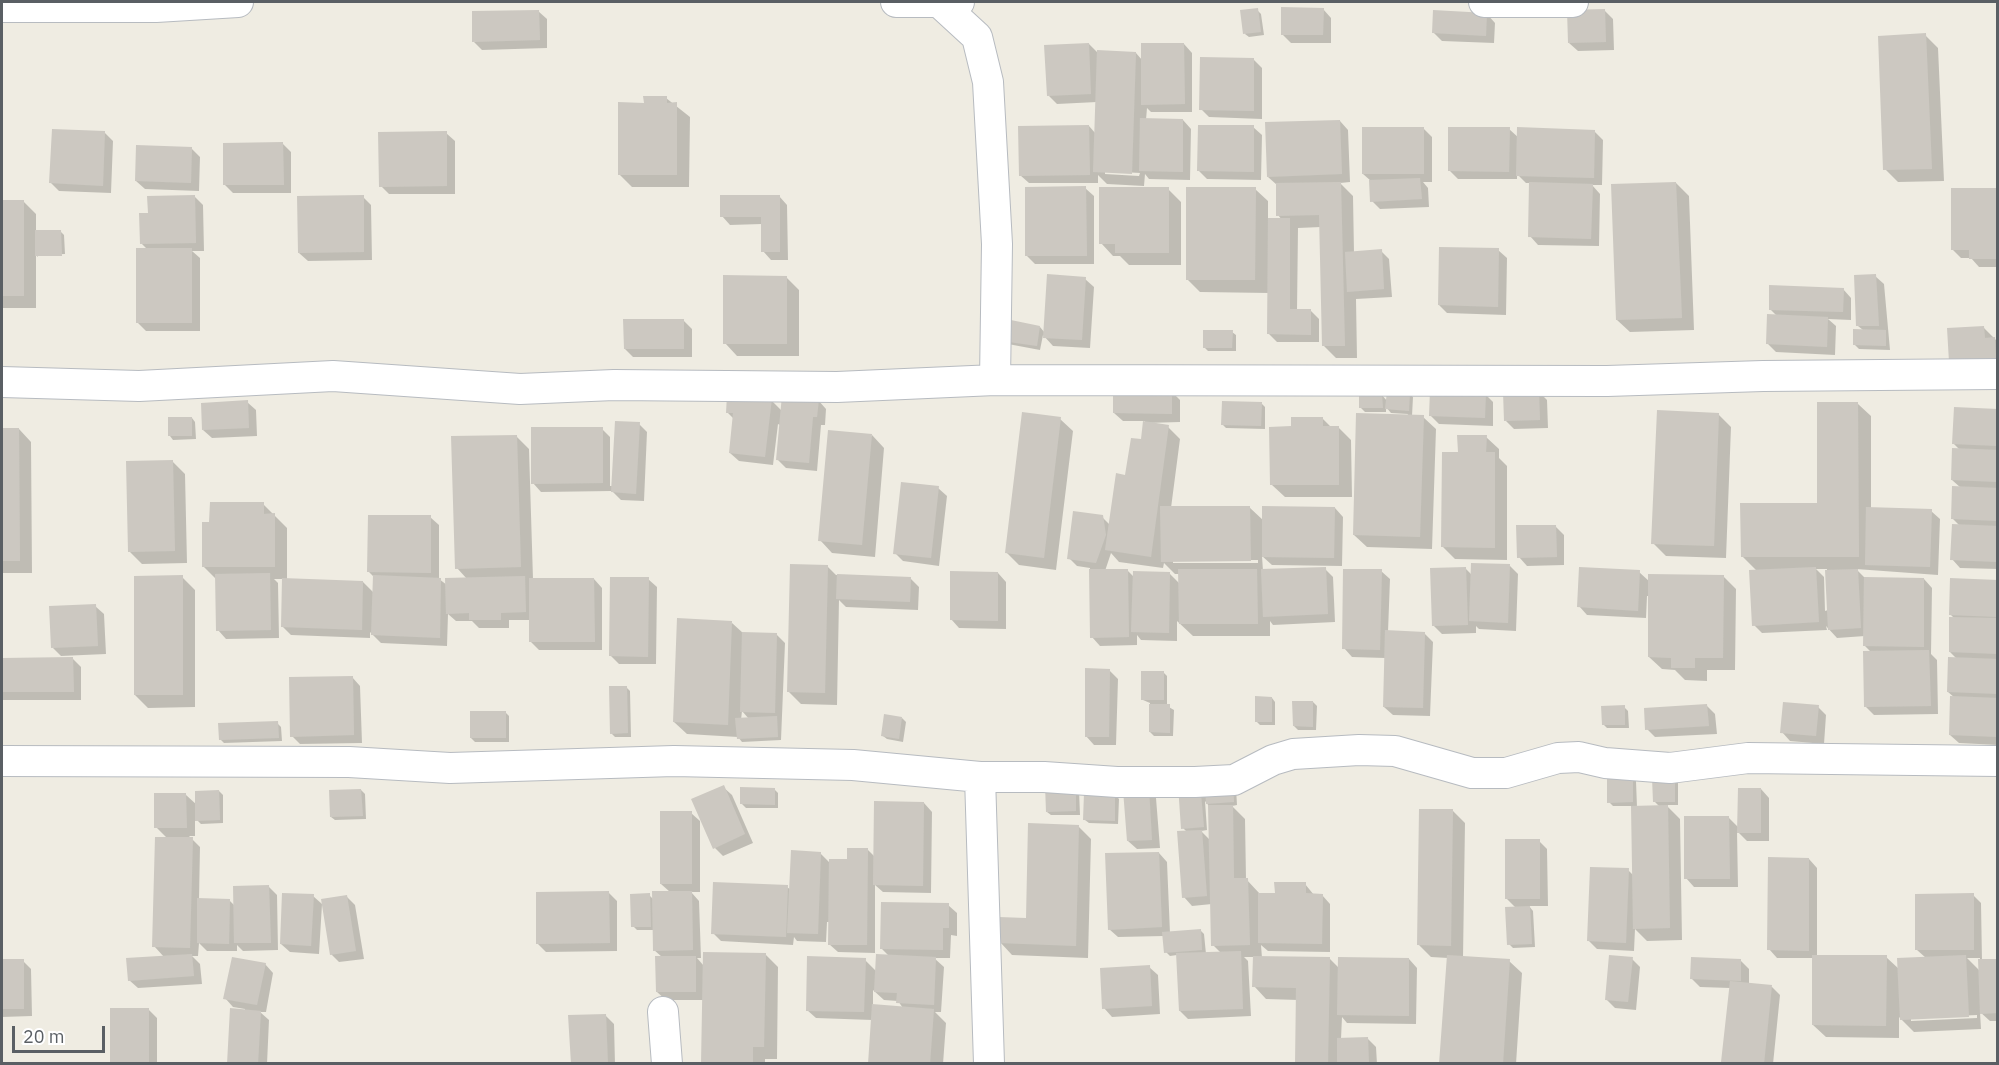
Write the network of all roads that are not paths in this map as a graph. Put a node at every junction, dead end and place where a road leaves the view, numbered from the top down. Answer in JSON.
{"nodes":[{"id":1,"x":238,"y":2,"type":"edge"},
{"id":2,"x":896,"y":2,"type":"edge"},
{"id":3,"x":972,"y":2,"type":"edge"},
{"id":4,"x":1484,"y":2,"type":"edge"},
{"id":5,"x":1573,"y":2,"type":"edge"},
{"id":6,"x":940,"y":3,"type":"junction"},
{"id":7,"x":2,"y":7,"type":"edge"},
{"id":8,"x":1998,"y":374,"type":"edge"},
{"id":9,"x":995,"y":380,"type":"junction"},
{"id":10,"x":2,"y":382,"type":"edge"},
{"id":11,"x":2,"y":760,"type":"edge"},
{"id":12,"x":1998,"y":761,"type":"edge"},
{"id":13,"x":980,"y":777,"type":"junction"},
{"id":14,"x":663,"y":1012,"type":"dead end"},
{"id":15,"x":668,"y":1064,"type":"edge"},
{"id":16,"x":989,"y":1064,"type":"edge"}],
"edges":[{"from":1,"to":7,"type":"street"},
{"from":2,"to":6,"type":"street"},
{"from":3,"to":6,"type":"street"},
{"from":4,"to":5,"type":"street"},
{"from":6,"to":9,"type":"street"},
{"from":8,"to":9,"type":"street"},
{"from":9,"to":10,"type":"street"},
{"from":11,"to":13,"type":"street"},
{"from":12,"to":13,"type":"street"},
{"from":13,"to":16,"type":"street"},
{"from":14,"to":15,"type":"street"}]}
